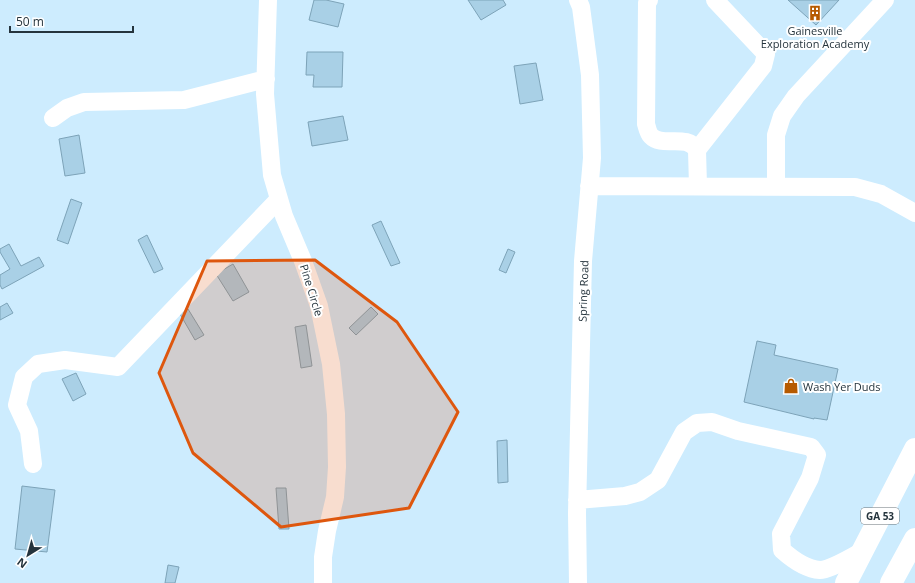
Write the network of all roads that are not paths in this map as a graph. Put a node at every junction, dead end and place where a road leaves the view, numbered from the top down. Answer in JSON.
{"nodes":[{"id":1,"x":268,"y":0,"type":"edge"},
{"id":2,"x":578,"y":0,"type":"edge"},
{"id":3,"x":649,"y":0,"type":"edge"},
{"id":4,"x":715,"y":0,"type":"edge"},
{"id":5,"x":885,"y":0,"type":"edge"},
{"id":6,"x":266,"y":79,"type":"junction"},
{"id":7,"x":53,"y":118,"type":"dead end"},
{"id":8,"x":697,"y":150,"type":"junction"},
{"id":9,"x":589,"y":186,"type":"junction"},
{"id":10,"x":698,"y":186,"type":"junction"},
{"id":11,"x":776,"y":186,"type":"junction"},
{"id":12,"x":279,"y":199,"type":"junction"},
{"id":13,"x":914,"y":209,"type":"edge"},
{"id":14,"x":915,"y":449,"type":"edge"},
{"id":15,"x":33,"y":464,"type":"dead end"},
{"id":16,"x":577,"y":500,"type":"junction"},
{"id":17,"x":915,"y":539,"type":"edge"},
{"id":18,"x":861,"y":552,"type":"junction"},
{"id":19,"x":323,"y":583,"type":"edge"},
{"id":20,"x":578,"y":583,"type":"edge"},
{"id":21,"x":846,"y":583,"type":"edge"},
{"id":22,"x":891,"y":583,"type":"edge"}],
"edges":[{"from":1,"to":6,"type":"street","name":"Pine Circle"},
{"from":2,"to":9,"type":"street","name":"Spring Road"},
{"from":3,"to":8,"type":"street"},
{"from":4,"to":8,"type":"street"},
{"from":5,"to":11,"type":"street"},
{"from":6,"to":7,"type":"street"},
{"from":6,"to":12,"type":"street","name":"Pine Circle"},
{"from":8,"to":10,"type":"street"},
{"from":9,"to":10,"type":"street"},
{"from":9,"to":16,"type":"street","name":"Spring Road"},
{"from":10,"to":11,"type":"street"},
{"from":11,"to":13,"type":"street"},
{"from":12,"to":15,"type":"street"},
{"from":12,"to":19,"type":"street","name":"Pine Circle"},
{"from":14,"to":18,"type":"main road","number":"GA 53"},
{"from":16,"to":18,"type":"street"},
{"from":16,"to":20,"type":"street","name":"Spring Road"},
{"from":17,"to":22,"type":"main road"},
{"from":18,"to":21,"type":"main road","number":"GA 53"}]}
